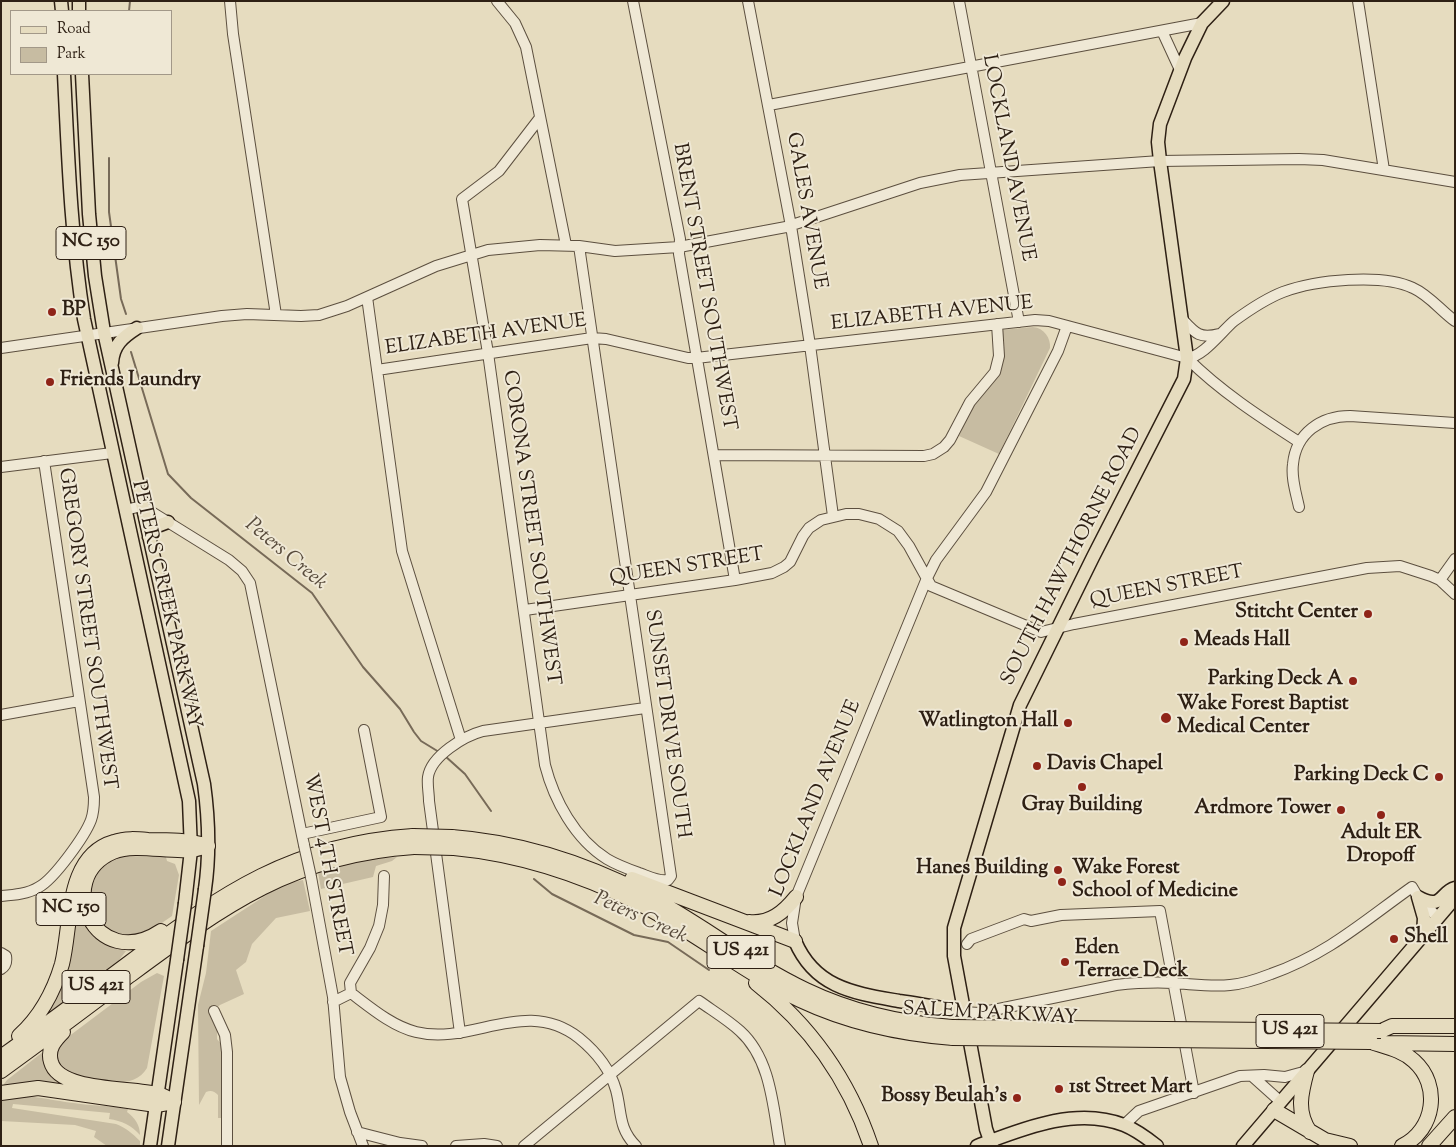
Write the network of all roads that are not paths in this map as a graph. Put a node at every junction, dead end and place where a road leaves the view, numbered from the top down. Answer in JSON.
{"nodes":[{"id":1,"x":230,"y":1,"type":"edge"},
{"id":2,"x":497,"y":1,"type":"edge"},
{"id":3,"x":633,"y":1,"type":"edge"},
{"id":4,"x":748,"y":1,"type":"edge"},
{"id":5,"x":959,"y":1,"type":"edge"},
{"id":6,"x":1223,"y":1,"type":"edge"},
{"id":7,"x":1358,"y":1,"type":"edge"},
{"id":8,"x":1202,"y":23,"type":"junction"},
{"id":9,"x":1162,"y":31,"type":"junction"},
{"id":10,"x":972,"y":68,"type":"junction"},
{"id":11,"x":1180,"y":70,"type":"junction"},
{"id":12,"x":64,"y":75,"type":"edge"},
{"id":13,"x":82,"y":75,"type":"edge"},
{"id":14,"x":769,"y":105,"type":"junction"},
{"id":15,"x":539,"y":119,"type":"junction"},
{"id":16,"x":85,"y":154,"type":"junction"},
{"id":17,"x":68,"y":155,"type":"junction"},
{"id":18,"x":1160,"y":161,"type":"junction"},
{"id":19,"x":1384,"y":170,"type":"junction"},
{"id":20,"x":992,"y":172,"type":"junction"},
{"id":21,"x":1455,"y":182,"type":"edge"},
{"id":22,"x":791,"y":226,"type":"junction"},
{"id":23,"x":566,"y":245,"type":"junction"},
{"id":24,"x":579,"y":246,"type":"junction"},
{"id":25,"x":679,"y":247,"type":"junction"},
{"id":26,"x":472,"y":253,"type":"junction"},
{"id":27,"x":367,"y":297,"type":"junction"},
{"id":28,"x":276,"y":316,"type":"junction"},
{"id":29,"x":1182,"y":318,"type":"junction"},
{"id":30,"x":1455,"y":321,"type":"edge"},
{"id":31,"x":1019,"y":322,"type":"junction"},
{"id":32,"x":997,"y":324,"type":"junction"},
{"id":33,"x":1067,"y":326,"type":"junction"},
{"id":34,"x":137,"y":328,"type":"junction"},
{"id":35,"x":104,"y":332,"type":"junction"},
{"id":36,"x":1220,"y":334,"type":"junction"},
{"id":37,"x":88,"y":335,"type":"junction"},
{"id":38,"x":592,"y":338,"type":"junction"},
{"id":39,"x":810,"y":345,"type":"junction"},
{"id":40,"x":1,"y":348,"type":"edge"},
{"id":41,"x":488,"y":353,"type":"junction"},
{"id":42,"x":696,"y":358,"type":"junction"},
{"id":43,"x":1187,"y":358,"type":"junction"},
{"id":44,"x":377,"y":370,"type":"junction"},
{"id":45,"x":112,"y":371,"type":"junction"},
{"id":46,"x":1455,"y":423,"type":"edge"},
{"id":47,"x":1299,"y":442,"type":"junction"},
{"id":48,"x":112,"y":453,"type":"junction"},
{"id":49,"x":714,"y":455,"type":"junction"},
{"id":50,"x":825,"y":456,"type":"junction"},
{"id":51,"x":44,"y":462,"type":"junction"},
{"id":52,"x":1,"y":467,"type":"edge"},
{"id":53,"x":142,"y":506,"type":"junction"},
{"id":54,"x":1299,"y":507,"type":"dead end"},
{"id":55,"x":125,"y":510,"type":"junction"},
{"id":56,"x":833,"y":516,"type":"junction"},
{"id":57,"x":168,"y":522,"type":"junction"},
{"id":58,"x":149,"y":537,"type":"junction"},
{"id":59,"x":1455,"y":559,"type":"edge"},
{"id":60,"x":927,"y":578,"type":"junction"},
{"id":61,"x":735,"y":580,"type":"junction"},
{"id":62,"x":1440,"y":580,"type":"junction"},
{"id":63,"x":1455,"y":594,"type":"edge"},
{"id":64,"x":629,"y":595,"type":"junction"},
{"id":65,"x":525,"y":610,"type":"junction"},
{"id":66,"x":1058,"y":627,"type":"junction"},
{"id":67,"x":79,"y":701,"type":"junction"},
{"id":68,"x":645,"y":708,"type":"junction"},
{"id":69,"x":1,"y":714,"type":"edge"},
{"id":70,"x":541,"y":723,"type":"junction"},
{"id":71,"x":364,"y":730,"type":"dead end"},
{"id":72,"x":461,"y":740,"type":"junction"},
{"id":73,"x":302,"y":834,"type":"junction"},
{"id":74,"x":414,"y":842,"type":"junction"},
{"id":75,"x":453,"y":842,"type":"junction"},
{"id":76,"x":191,"y":845,"type":"junction"},
{"id":77,"x":208,"y":846,"type":"junction"},
{"id":78,"x":537,"y":852,"type":"junction"},
{"id":79,"x":384,"y":876,"type":"dead end"},
{"id":80,"x":668,"y":880,"type":"joint"},
{"id":81,"x":1455,"y":888,"type":"edge"},
{"id":82,"x":1415,"y":892,"type":"junction"},
{"id":83,"x":1,"y":896,"type":"edge"},
{"id":84,"x":796,"y":897,"type":"junction"},
{"id":85,"x":1455,"y":898,"type":"edge"},
{"id":86,"x":190,"y":918,"type":"junction"},
{"id":87,"x":1438,"y":918,"type":"junction"},
{"id":88,"x":745,"y":922,"type":"junction"},
{"id":89,"x":1423,"y":935,"type":"junction"},
{"id":90,"x":795,"y":941,"type":"junction"},
{"id":91,"x":711,"y":946,"type":"junction"},
{"id":92,"x":953,"y":947,"type":"junction"},
{"id":93,"x":1,"y":953,"type":"edge"},
{"id":94,"x":1,"y":970,"type":"edge"},
{"id":95,"x":1173,"y":983,"type":"junction"},
{"id":96,"x":351,"y":993,"type":"junction"},
{"id":97,"x":334,"y":1002,"type":"junction"},
{"id":98,"x":82,"y":1011,"type":"junction"},
{"id":99,"x":214,"y":1011,"type":"dead end"},
{"id":100,"x":964,"y":1012,"type":"junction"},
{"id":101,"x":1455,"y":1026,"type":"edge"},
{"id":102,"x":1380,"y":1031,"type":"junction"},
{"id":103,"x":460,"y":1033,"type":"junction"},
{"id":104,"x":953,"y":1033,"type":"junction"},
{"id":105,"x":1455,"y":1033,"type":"edge"},
{"id":106,"x":1371,"y":1042,"type":"junction"},
{"id":107,"x":1455,"y":1044,"type":"edge"},
{"id":108,"x":1,"y":1050,"type":"edge"},
{"id":109,"x":1,"y":1057,"type":"edge"},
{"id":110,"x":1,"y":1071,"type":"edge"},
{"id":111,"x":1307,"y":1071,"type":"junction"},
{"id":112,"x":610,"y":1074,"type":"junction"},
{"id":113,"x":1252,"y":1076,"type":"junction"},
{"id":114,"x":1,"y":1092,"type":"edge"},
{"id":115,"x":1194,"y":1093,"type":"junction"},
{"id":116,"x":157,"y":1099,"type":"junction"},
{"id":117,"x":174,"y":1102,"type":"junction"},
{"id":118,"x":1278,"y":1106,"type":"junction"},
{"id":119,"x":1455,"y":1117,"type":"edge"},
{"id":120,"x":1124,"y":1125,"type":"junction"},
{"id":121,"x":357,"y":1132,"type":"junction"},
{"id":122,"x":1311,"y":1133,"type":"junction"},
{"id":123,"x":986,"y":1144,"type":"edge"},
{"id":124,"x":150,"y":1146,"type":"edge"},
{"id":125,"x":168,"y":1146,"type":"edge"},
{"id":126,"x":227,"y":1146,"type":"edge"},
{"id":127,"x":363,"y":1146,"type":"edge"},
{"id":128,"x":422,"y":1146,"type":"edge"},
{"id":129,"x":456,"y":1146,"type":"edge"},
{"id":130,"x":497,"y":1146,"type":"edge"},
{"id":131,"x":524,"y":1146,"type":"edge"},
{"id":132,"x":636,"y":1146,"type":"edge"},
{"id":133,"x":780,"y":1146,"type":"edge"},
{"id":134,"x":872,"y":1146,"type":"edge"},
{"id":135,"x":1157,"y":1146,"type":"edge"},
{"id":136,"x":1243,"y":1146,"type":"edge"},
{"id":137,"x":1350,"y":1146,"type":"edge"},
{"id":138,"x":1402,"y":1146,"type":"edge"},
{"id":139,"x":1429,"y":1146,"type":"edge"}],
"edges":[{"from":1,"to":28,"type":"street"},
{"from":2,"to":15,"type":"street"},
{"from":3,"to":25,"type":"street","name":"BRENT STREET SOUTHWEST"},
{"from":4,"to":14,"type":"street","name":"GALES AVENUE"},
{"from":5,"to":10,"type":"street","name":"LOCKLAND AVENUE"},
{"from":6,"to":8,"type":"main road","name":"SOUTH HAWTHORNE ROAD"},
{"from":7,"to":19,"type":"street"},
{"from":8,"to":9,"type":"street"},
{"from":8,"to":11,"type":"main road","name":"SOUTH HAWTHORNE ROAD"},
{"from":9,"to":10,"type":"street"},
{"from":9,"to":11,"type":"street"},
{"from":10,"to":14,"type":"street"},
{"from":10,"to":20,"type":"street","name":"LOCKLAND AVENUE"},
{"from":11,"to":18,"type":"main road","name":"SOUTH HAWTHORNE ROAD"},
{"from":12,"to":17,"type":"main road","name":"PETERS CREEK PARKWAY","number":"NC 150"},
{"from":13,"to":16,"type":"main road","name":"PETERS CREEK PARKWAY","number":"NC 150"},
{"from":14,"to":22,"type":"street","name":"GALES AVENUE"},
{"from":15,"to":23,"type":"street"},
{"from":15,"to":26,"type":"street","name":"CORONA STREET SOUTHWEST"},
{"from":16,"to":17,"type":"main road"},
{"from":16,"to":35,"type":"main road","name":"PETERS CREEK PARKWAY","number":"NC 150"},
{"from":17,"to":37,"type":"main road","name":"PETERS CREEK PARKWAY","number":"NC 150"},
{"from":18,"to":19,"type":"street"},
{"from":18,"to":20,"type":"street"},
{"from":18,"to":29,"type":"main road","name":"SOUTH HAWTHORNE ROAD"},
{"from":19,"to":21,"type":"street"},
{"from":20,"to":22,"type":"street"},
{"from":20,"to":31,"type":"street","name":"LOCKLAND AVENUE"},
{"from":22,"to":25,"type":"street"},
{"from":22,"to":39,"type":"street","name":"GALES AVENUE"},
{"from":23,"to":24,"type":"street"},
{"from":23,"to":26,"type":"street"},
{"from":24,"to":25,"type":"street"},
{"from":24,"to":38,"type":"street","name":"SUNSET DRIVE SOUTH"},
{"from":25,"to":42,"type":"street","name":"BRENT STREET SOUTHWEST"},
{"from":26,"to":27,"type":"street"},
{"from":26,"to":41,"type":"street","name":"CORONA STREET SOUTHWEST"},
{"from":27,"to":28,"type":"street"},
{"from":27,"to":44,"type":"street"},
{"from":28,"to":34,"type":"street"},
{"from":29,"to":36,"type":"street"},
{"from":29,"to":43,"type":"main road","name":"SOUTH HAWTHORNE ROAD"},
{"from":30,"to":36,"type":"street"},
{"from":31,"to":32,"type":"street","name":"ELIZABETH AVENUE"},
{"from":31,"to":33,"type":"street","name":"ELIZABETH AVENUE"},
{"from":32,"to":39,"type":"street","name":"ELIZABETH AVENUE"},
{"from":32,"to":50,"type":"street"},
{"from":33,"to":43,"type":"street","name":"ELIZABETH AVENUE"},
{"from":33,"to":60,"type":"street","name":"LOCKLAND AVENUE"},
{"from":34,"to":35,"type":"street"},
{"from":34,"to":45,"type":"main road"},
{"from":35,"to":37,"type":"street"},
{"from":35,"to":45,"type":"main road","name":"PETERS CREEK PARKWAY","number":"NC 150"},
{"from":36,"to":43,"type":"street"},
{"from":37,"to":40,"type":"street"},
{"from":37,"to":48,"type":"main road","name":"PETERS CREEK PARKWAY","number":"NC 150"},
{"from":38,"to":41,"type":"street","name":"ELIZABETH AVENUE"},
{"from":38,"to":42,"type":"street","name":"ELIZABETH AVENUE"},
{"from":38,"to":64,"type":"street","name":"SUNSET DRIVE SOUTH"},
{"from":39,"to":42,"type":"street","name":"ELIZABETH AVENUE"},
{"from":39,"to":50,"type":"street","name":"GALES AVENUE"},
{"from":41,"to":44,"type":"street","name":"ELIZABETH AVENUE"},
{"from":41,"to":65,"type":"street","name":"CORONA STREET SOUTHWEST"},
{"from":42,"to":49,"type":"street","name":"BRENT STREET SOUTHWEST"},
{"from":43,"to":47,"type":"street"},
{"from":43,"to":66,"type":"main road","name":"SOUTH HAWTHORNE ROAD"},
{"from":44,"to":72,"type":"street"},
{"from":45,"to":53,"type":"main road","name":"PETERS CREEK PARKWAY","number":"NC 150"},
{"from":46,"to":47,"type":"street"},
{"from":47,"to":54,"type":"street"},
{"from":48,"to":51,"type":"street"},
{"from":48,"to":55,"type":"main road","name":"PETERS CREEK PARKWAY","number":"NC 150"},
{"from":49,"to":50,"type":"street"},
{"from":49,"to":61,"type":"street","name":"BRENT STREET SOUTHWEST"},
{"from":50,"to":56,"type":"street","name":"GALES AVENUE"},
{"from":51,"to":52,"type":"street"},
{"from":51,"to":67,"type":"street","name":"GREGORY STREET SOUTHWEST"},
{"from":53,"to":55,"type":"street"},
{"from":53,"to":57,"type":"street"},
{"from":53,"to":58,"type":"main road","name":"PETERS CREEK PARKWAY","number":"NC 150"},
{"from":55,"to":76,"type":"main road","name":"PETERS CREEK PARKWAY","number":"NC 150"},
{"from":56,"to":60,"type":"street","name":"QUEEN STREET"},
{"from":56,"to":61,"type":"street","name":"QUEEN STREET"},
{"from":57,"to":58,"type":"main road"},
{"from":57,"to":73,"type":"street","name":"WEST 4TH STREET"},
{"from":58,"to":77,"type":"main road","name":"PETERS CREEK PARKWAY","number":"NC 150"},
{"from":59,"to":62,"type":"street"},
{"from":60,"to":66,"type":"street","name":"QUEEN STREET"},
{"from":60,"to":84,"type":"street","name":"LOCKLAND AVENUE"},
{"from":61,"to":64,"type":"street","name":"QUEEN STREET"},
{"from":62,"to":63,"type":"street"},
{"from":62,"to":66,"type":"street","name":"QUEEN STREET"},
{"from":64,"to":65,"type":"street","name":"QUEEN STREET"},
{"from":64,"to":68,"type":"street","name":"SUNSET DRIVE SOUTH"},
{"from":65,"to":70,"type":"street","name":"CORONA STREET SOUTHWEST"},
{"from":66,"to":92,"type":"main road","name":"SOUTH HAWTHORNE ROAD"},
{"from":67,"to":69,"type":"street"},
{"from":67,"to":83,"type":"street","name":"GREGORY STREET SOUTHWEST"},
{"from":68,"to":70,"type":"street"},
{"from":68,"to":80,"type":"street","name":"SUNSET DRIVE SOUTH"},
{"from":70,"to":72,"type":"street"},
{"from":70,"to":80,"type":"street","name":"CORONA STREET SOUTHWEST"},
{"from":71,"to":73,"type":"street"},
{"from":72,"to":103,"type":"street"},
{"from":73,"to":97,"type":"street","name":"WEST 4TH STREET","bridge":true},
{"from":74,"to":75,"type":"highway","name":"SALEM PARKWAY","number":"US 421","bridge":true},
{"from":74,"to":86,"type":"highway","name":"SALEM PARKWAY","number":"US 421"},
{"from":74,"to":98,"type":"highway","name":"SALEM PARKWAY","number":"US 421"},
{"from":75,"to":78,"type":"highway","name":"SALEM PARKWAY","number":"US 421"},
{"from":75,"to":91,"type":"highway","name":"SALEM PARKWAY","number":"US 421"},
{"from":76,"to":77,"type":"highway"},
{"from":76,"to":86,"type":"highway"},
{"from":76,"to":108,"type":"highway","number":"NC 150"},
{"from":76,"to":116,"type":"main road","name":"PETERS CREEK PARKWAY","bridge":true},
{"from":77,"to":117,"type":"main road","name":"PETERS CREEK PARKWAY","number":"NC 150","bridge":true},
{"from":78,"to":88,"type":"highway"},
{"from":78,"to":104,"type":"highway","name":"SALEM PARKWAY","number":"US 421"},
{"from":79,"to":96,"type":"street"},
{"from":81,"to":82,"type":"main road"},
{"from":82,"to":87,"type":"street"},
{"from":82,"to":89,"type":"main road"},
{"from":82,"to":95,"type":"street"},
{"from":84,"to":88,"type":"highway"},
{"from":84,"to":90,"type":"street","name":"LOCKLAND AVENUE"},
{"from":85,"to":87,"type":"main road"},
{"from":86,"to":109,"type":"highway","name":"SALEM PARKWAY","number":"US 421"},
{"from":87,"to":89,"type":"main road"},
{"from":88,"to":90,"type":"highway"},
{"from":89,"to":111,"type":"main road"},
{"from":90,"to":100,"type":"main road","name":"LOCKLAND AVENUE"},
{"from":91,"to":104,"type":"highway","name":"SALEM PARKWAY","number":"US 421"},
{"from":91,"to":134,"type":"highway"},
{"from":92,"to":95,"type":"street"},
{"from":92,"to":100,"type":"main road","name":"SOUTH HAWTHORNE ROAD"},
{"from":93,"to":94,"type":"street"},
{"from":95,"to":100,"type":"street"},
{"from":95,"to":115,"type":"street"},
{"from":96,"to":97,"type":"street"},
{"from":96,"to":103,"type":"street"},
{"from":97,"to":121,"type":"street","name":"WEST 4TH STREET"},
{"from":98,"to":110,"type":"highway","name":"SALEM PARKWAY","number":"US 421"},
{"from":98,"to":116,"type":"highway"},
{"from":99,"to":126,"type":"street"},
{"from":100,"to":123,"type":"main road","name":"SOUTH HAWTHORNE ROAD"},
{"from":101,"to":102,"type":"highway"},
{"from":102,"to":104,"type":"highway","name":"SALEM PARKWAY","number":"US 421","bridge":true},
{"from":102,"to":105,"type":"highway","name":"SALEM PARKWAY","number":"US 421"},
{"from":103,"to":112,"type":"street"},
{"from":104,"to":106,"type":"highway","name":"SALEM PARKWAY","number":"US 421","bridge":true},
{"from":106,"to":107,"type":"highway","name":"SALEM PARKWAY","number":"US 421"},
{"from":106,"to":138,"type":"highway"},
{"from":111,"to":113,"type":"street"},
{"from":111,"to":118,"type":"main road"},
{"from":111,"to":122,"type":"highway"},
{"from":112,"to":131,"type":"street"},
{"from":112,"to":132,"type":"street"},
{"from":112,"to":133,"type":"street"},
{"from":113,"to":115,"type":"street"},
{"from":113,"to":118,"type":"street"},
{"from":114,"to":116,"type":"highway"},
{"from":115,"to":120,"type":"street"},
{"from":116,"to":117,"type":"highway"},
{"from":116,"to":124,"type":"main road","name":"PETERS CREEK PARKWAY"},
{"from":117,"to":125,"type":"main road","name":"PETERS CREEK PARKWAY"},
{"from":118,"to":122,"type":"highway"},
{"from":118,"to":136,"type":"main road"},
{"from":119,"to":139,"type":"highway"},
{"from":120,"to":123,"type":"main road"},
{"from":120,"to":135,"type":"main road"},
{"from":121,"to":127,"type":"street","name":"WEST 4TH STREET"},
{"from":121,"to":128,"type":"street"},
{"from":122,"to":137,"type":"highway"},
{"from":129,"to":130,"type":"street"}]}
